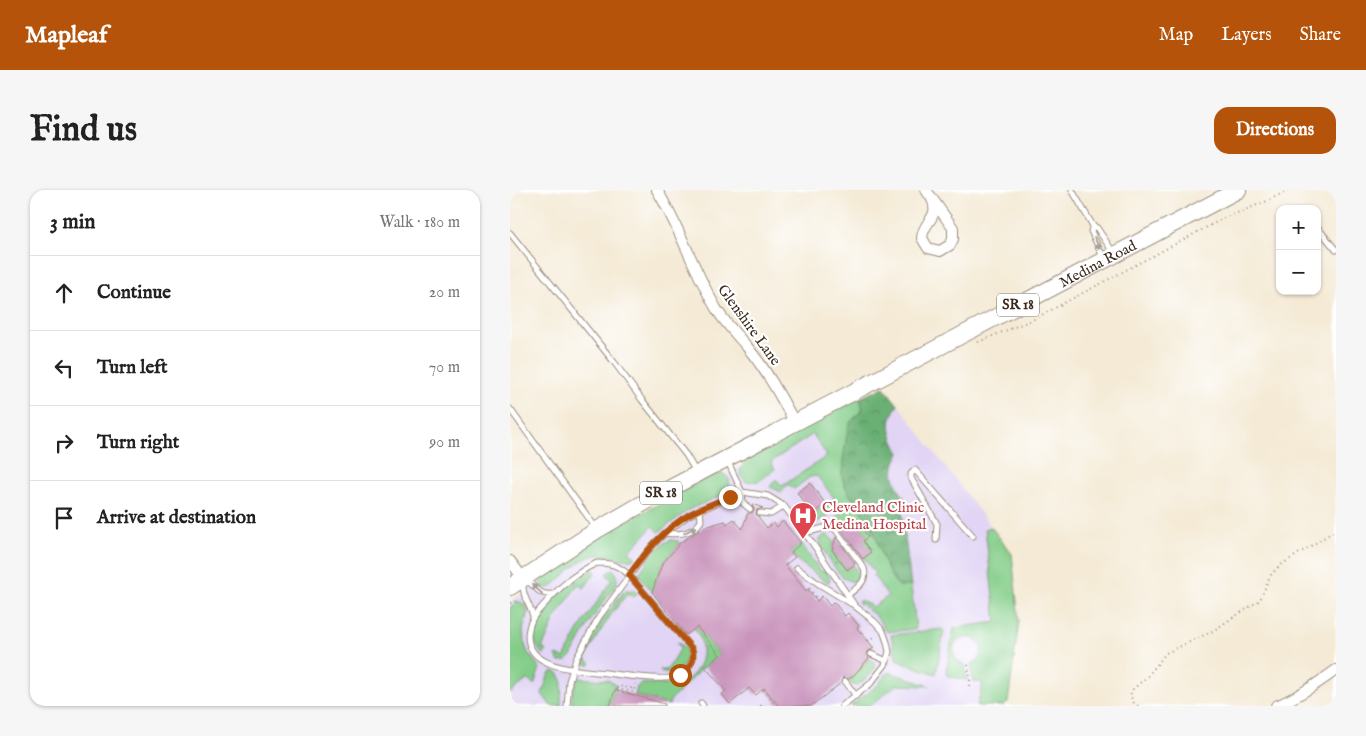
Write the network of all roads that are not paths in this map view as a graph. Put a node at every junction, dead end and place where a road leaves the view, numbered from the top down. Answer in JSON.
{"nodes":[{"id":1,"x":657,"y":190,"type":"edge"},
{"id":2,"x":1072,"y":190,"type":"edge"},
{"id":3,"x":1238,"y":190,"type":"edge"},
{"id":4,"x":929,"y":194,"type":"edge"},
{"id":5,"x":1093,"y":226,"type":"junction"},
{"id":6,"x":1321,"y":232,"type":"edge"},
{"id":7,"x":510,"y":233,"type":"edge"},
{"id":8,"x":1336,"y":250,"type":"edge"},
{"id":9,"x":1109,"y":257,"type":"junction"},
{"id":10,"x":510,"y":410,"type":"edge"},
{"id":11,"x":795,"y":423,"type":"junction"},
{"id":12,"x":726,"y":459,"type":"junction"},
{"id":13,"x":697,"y":474,"type":"junction"},
{"id":14,"x":742,"y":492,"type":"junction"},
{"id":15,"x":784,"y":506,"type":"junction"},
{"id":16,"x":700,"y":509,"type":"junction"},
{"id":17,"x":750,"y":509,"type":"dead end"},
{"id":18,"x":760,"y":513,"type":"dead end"},
{"id":19,"x":598,"y":530,"type":"junction"},
{"id":20,"x":665,"y":533,"type":"junction"},
{"id":21,"x":804,"y":534,"type":"junction"},
{"id":22,"x":973,"y":536,"type":"dead end"},
{"id":23,"x":936,"y":540,"type":"dead end"},
{"id":24,"x":510,"y":561,"type":"edge"},
{"id":25,"x":797,"y":568,"type":"dead end"},
{"id":26,"x":629,"y":575,"type":"junction"},
{"id":27,"x":516,"y":589,"type":"edge"},
{"id":28,"x":553,"y":594,"type":"junction"},
{"id":29,"x":848,"y":595,"type":"junction"},
{"id":30,"x":855,"y":606,"type":"junction"},
{"id":31,"x":533,"y":616,"type":"junction"},
{"id":32,"x":871,"y":654,"type":"dead end"},
{"id":33,"x":887,"y":661,"type":"junction"},
{"id":34,"x":572,"y":668,"type":"junction"},
{"id":35,"x":1336,"y":670,"type":"edge"},
{"id":36,"x":845,"y":681,"type":"dead end"},
{"id":37,"x":856,"y":696,"type":"junction"},
{"id":38,"x":567,"y":706,"type":"edge"},
{"id":39,"x":842,"y":706,"type":"edge"},
{"id":40,"x":1276,"y":706,"type":"edge"}],
"edges":[{"from":1,"to":11,"type":"street","name":"Glenshire Lane"},
{"from":2,"to":5,"type":"lane"},
{"from":3,"to":9,"type":"highway","name":"Medina Road","number":"SR 18"},
{"from":4,"to":4,"type":"street"},
{"from":5,"to":9,"type":"lane"},
{"from":5,"to":9,"type":"lane","one_way":true},
{"from":6,"to":8,"type":"lane"},
{"from":7,"to":13,"type":"lane"},
{"from":9,"to":11,"type":"highway","name":"Medina Road","number":"SR 18"},
{"from":10,"to":19,"type":"lane"},
{"from":11,"to":12,"type":"highway","number":"SR 18"},
{"from":12,"to":13,"type":"highway","number":"SR 18"},
{"from":12,"to":14,"type":"lane"},
{"from":13,"to":19,"type":"highway","number":"SR 18"},
{"from":14,"to":15,"type":"lane"},
{"from":14,"to":16,"type":"lane"},
{"from":14,"to":17,"type":"lane"},
{"from":15,"to":18,"type":"lane"},
{"from":15,"to":21,"type":"lane"},
{"from":16,"to":20,"type":"lane"},
{"from":20,"to":16,"type":"lane","one_way":true},
{"from":19,"to":27,"type":"highway","number":"SR 18"},
{"from":20,"to":26,"type":"lane"},
{"from":21,"to":29,"type":"lane"},
{"from":21,"to":29,"type":"lane"},
{"from":22,"to":23,"type":"lane"},
{"from":24,"to":27,"type":"street"},
{"from":25,"to":30,"type":"lane"},
{"from":26,"to":28,"type":"lane"},
{"from":26,"to":34,"type":"lane"},
{"from":26,"to":34,"type":"lane"},
{"from":28,"to":27,"type":"lane","one_way":true},
{"from":27,"to":31,"type":"lane"},
{"from":28,"to":31,"type":"lane"},
{"from":29,"to":30,"type":"lane"},
{"from":30,"to":33,"type":"lane"},
{"from":31,"to":34,"type":"lane"},
{"from":32,"to":33,"type":"lane"},
{"from":33,"to":37,"type":"lane"},
{"from":34,"to":38,"type":"lane"},
{"from":35,"to":40,"type":"street"},
{"from":36,"to":37,"type":"lane"},
{"from":37,"to":39,"type":"lane"}]}
